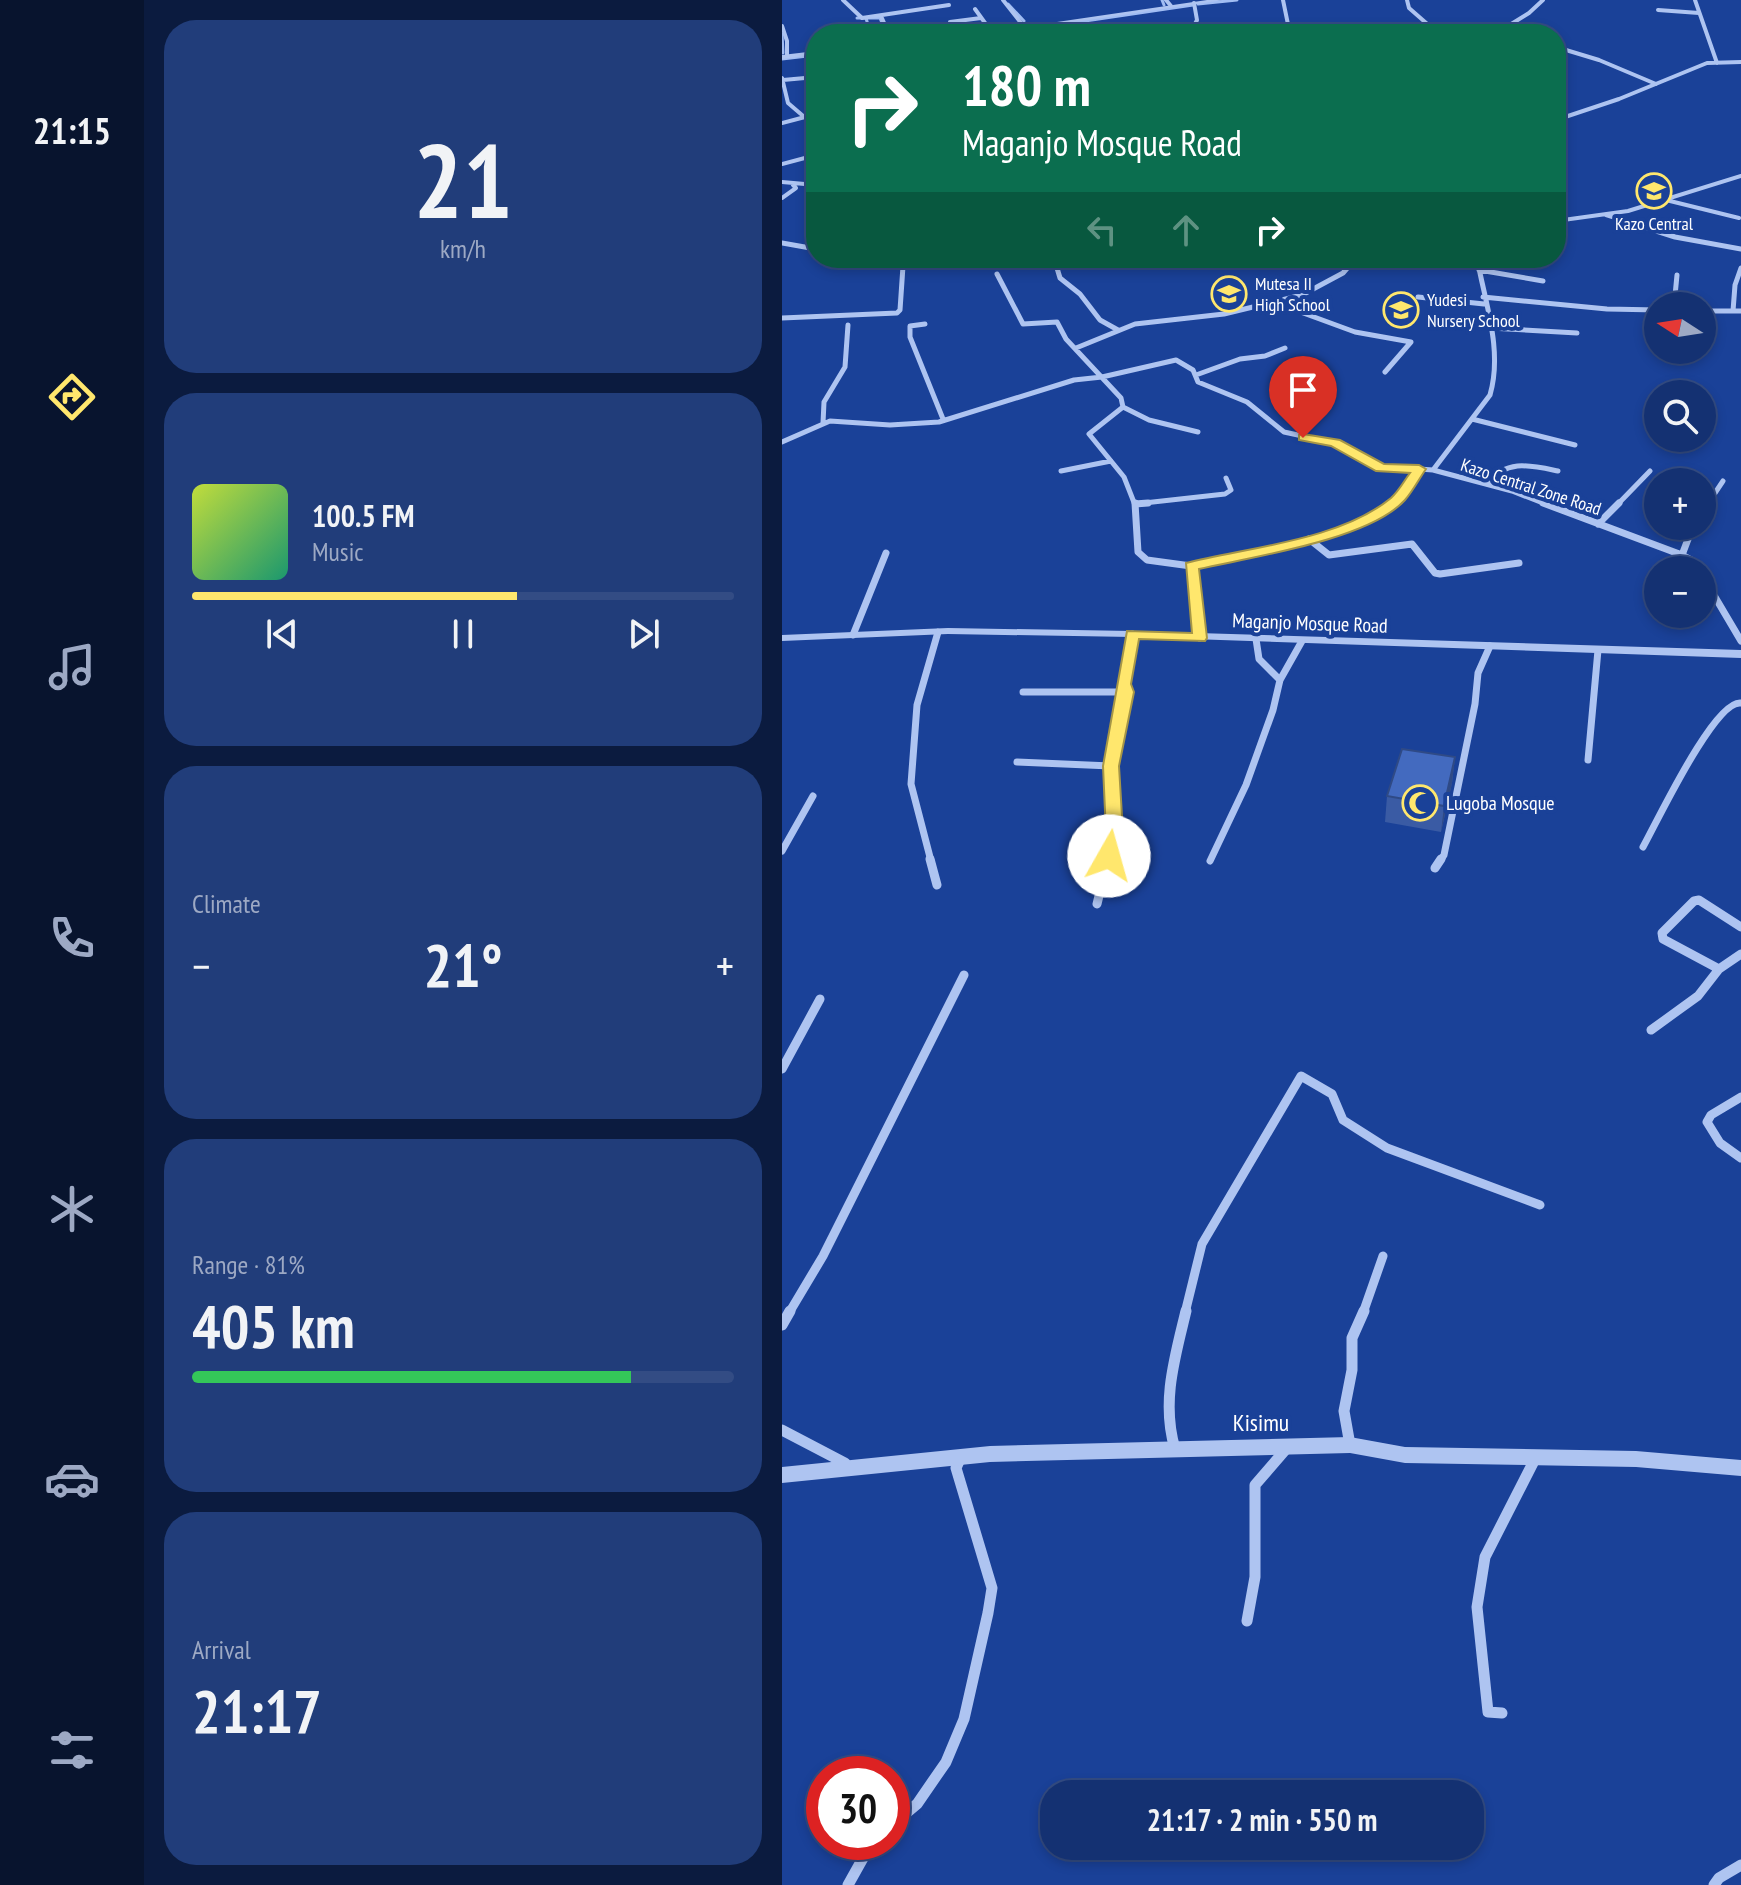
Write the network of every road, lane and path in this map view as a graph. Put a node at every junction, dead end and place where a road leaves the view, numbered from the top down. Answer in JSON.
{"nodes":[{"id":1,"x":843,"y":0,"type":"edge"},
{"id":2,"x":1003,"y":0,"type":"edge"},
{"id":3,"x":1221,"y":0,"type":"edge"},
{"id":4,"x":1283,"y":0,"type":"edge"},
{"id":5,"x":1407,"y":0,"type":"edge"},
{"id":6,"x":1543,"y":0,"type":"edge"},
{"id":7,"x":1695,"y":0,"type":"edge"},
{"id":8,"x":1169,"y":3,"type":"edge"},
{"id":9,"x":1194,"y":3,"type":"junction"},
{"id":10,"x":926,"y":4,"type":"edge"},
{"id":11,"x":949,"y":5,"type":"dead end"},
{"id":12,"x":975,"y":9,"type":"dead end"},
{"id":13,"x":1658,"y":10,"type":"dead end"},
{"id":14,"x":1699,"y":13,"type":"junction"},
{"id":15,"x":881,"y":16,"type":"junction"},
{"id":16,"x":981,"y":18,"type":"junction"},
{"id":17,"x":950,"y":22,"type":"dead end"},
{"id":18,"x":885,"y":24,"type":"edge"},
{"id":19,"x":985,"y":24,"type":"edge"},
{"id":20,"x":1022,"y":24,"type":"edge"},
{"id":21,"x":1059,"y":24,"type":"edge"},
{"id":22,"x":1195,"y":24,"type":"edge"},
{"id":23,"x":1288,"y":24,"type":"edge"},
{"id":24,"x":1427,"y":24,"type":"edge"},
{"id":25,"x":1511,"y":24,"type":"edge"},
{"id":26,"x":782,"y":26,"type":"edge"},
{"id":27,"x":1566,"y":50,"type":"edge"},
{"id":28,"x":806,"y":54,"type":"edge"},
{"id":29,"x":784,"y":56,"type":"edge"},
{"id":30,"x":1741,"y":62,"type":"edge"},
{"id":31,"x":1717,"y":63,"type":"junction"},
{"id":32,"x":806,"y":78,"type":"edge"},
{"id":33,"x":782,"y":79,"type":"edge"},
{"id":34,"x":1657,"y":84,"type":"junction"},
{"id":35,"x":1566,"y":116,"type":"edge"},
{"id":36,"x":805,"y":117,"type":"joint"},
{"id":37,"x":782,"y":123,"type":"edge"},
{"id":38,"x":806,"y":158,"type":"edge"},
{"id":39,"x":782,"y":164,"type":"edge"},
{"id":40,"x":1741,"y":176,"type":"edge"},
{"id":41,"x":1728,"y":179,"type":"junction"},
{"id":42,"x":782,"y":182,"type":"edge"},
{"id":43,"x":793,"y":185,"type":"junction"},
{"id":44,"x":806,"y":185,"type":"edge"},
{"id":45,"x":1741,"y":185,"type":"edge"},
{"id":46,"x":782,"y":198,"type":"edge"},
{"id":47,"x":1666,"y":200,"type":"junction"},
{"id":48,"x":1604,"y":215,"type":"junction"},
{"id":49,"x":1739,"y":218,"type":"edge"},
{"id":50,"x":1566,"y":220,"type":"edge"},
{"id":51,"x":782,"y":243,"type":"edge"},
{"id":52,"x":804,"y":247,"type":"edge"},
{"id":53,"x":1741,"y":249,"type":"edge"},
{"id":54,"x":903,"y":268,"type":"edge"},
{"id":55,"x":1057,"y":268,"type":"edge"},
{"id":56,"x":1350,"y":268,"type":"edge"},
{"id":57,"x":1741,"y":268,"type":"edge"},
{"id":58,"x":1479,"y":270,"type":"joint"},
{"id":59,"x":997,"y":274,"type":"dead end"},
{"id":60,"x":1677,"y":275,"type":"dead end"},
{"id":61,"x":1543,"y":281,"type":"dead end"},
{"id":62,"x":1675,"y":292,"type":"edge"},
{"id":63,"x":1418,"y":297,"type":"dead end"},
{"id":64,"x":1483,"y":300,"type":"junction"},
{"id":65,"x":1276,"y":303,"type":"junction"},
{"id":66,"x":1644,"y":310,"type":"edge"},
{"id":67,"x":1716,"y":311,"type":"edge"},
{"id":68,"x":1733,"y":311,"type":"junction"},
{"id":69,"x":1741,"y":311,"type":"edge"},
{"id":70,"x":782,"y":318,"type":"edge"},
{"id":71,"x":925,"y":324,"type":"dead end"},
{"id":72,"x":848,"y":325,"type":"dead end"},
{"id":73,"x":1490,"y":328,"type":"junction"},
{"id":74,"x":1118,"y":330,"type":"junction"},
{"id":75,"x":1577,"y":333,"type":"dead end"},
{"id":76,"x":1076,"y":348,"type":"junction"},
{"id":77,"x":1285,"y":348,"type":"dead end"},
{"id":78,"x":1385,"y":372,"type":"dead end"},
{"id":79,"x":1196,"y":375,"type":"junction"},
{"id":80,"x":1102,"y":377,"type":"junction"},
{"id":81,"x":1123,"y":407,"type":"junction"},
{"id":82,"x":943,"y":419,"type":"junction"},
{"id":83,"x":1472,"y":419,"type":"junction"},
{"id":84,"x":823,"y":423,"type":"junction"},
{"id":85,"x":1198,"y":432,"type":"dead end"},
{"id":86,"x":784,"y":439,"type":"edge"},
{"id":87,"x":1575,"y":445,"type":"dead end"},
{"id":88,"x":1111,"y":461,"type":"junction"},
{"id":89,"x":1419,"y":469,"type":"junction"},
{"id":90,"x":1433,"y":470,"type":"junction"},
{"id":91,"x":1061,"y":471,"type":"dead end"},
{"id":92,"x":1558,"y":471,"type":"dead end"},
{"id":93,"x":1644,"y":477,"type":"edge"},
{"id":94,"x":1226,"y":478,"type":"dead end"},
{"id":95,"x":1723,"y":481,"type":"dead end"},
{"id":96,"x":1486,"y":484,"type":"junction"},
{"id":97,"x":1716,"y":491,"type":"edge"},
{"id":98,"x":1135,"y":504,"type":"junction"},
{"id":99,"x":1598,"y":524,"type":"junction"},
{"id":100,"x":1309,"y":539,"type":"junction"},
{"id":101,"x":1688,"y":540,"type":"edge"},
{"id":102,"x":886,"y":553,"type":"dead end"},
{"id":103,"x":1682,"y":555,"type":"joint"},
{"id":104,"x":1519,"y":563,"type":"dead end"},
{"id":105,"x":1191,"y":566,"type":"junction"},
{"id":106,"x":1716,"y":599,"type":"edge"},
{"id":107,"x":938,"y":632,"type":"junction"},
{"id":108,"x":1132,"y":634,"type":"junction"},
{"id":109,"x":853,"y":635,"type":"junction"},
{"id":110,"x":782,"y":638,"type":"edge"},
{"id":111,"x":1200,"y":638,"type":"junction"},
{"id":112,"x":1256,"y":639,"type":"junction"},
{"id":113,"x":1302,"y":641,"type":"junction"},
{"id":114,"x":1741,"y":641,"type":"edge"},
{"id":115,"x":1490,"y":646,"type":"junction"},
{"id":116,"x":1598,"y":650,"type":"junction"},
{"id":117,"x":1741,"y":654,"type":"edge"},
{"id":118,"x":1280,"y":680,"type":"junction"},
{"id":119,"x":1023,"y":692,"type":"dead end"},
{"id":120,"x":1126,"y":692,"type":"junction"},
{"id":121,"x":1741,"y":703,"type":"edge"},
{"id":122,"x":1588,"y":760,"type":"dead end"},
{"id":123,"x":1017,"y":762,"type":"dead end"},
{"id":124,"x":1111,"y":766,"type":"junction"},
{"id":125,"x":813,"y":796,"type":"dead end"},
{"id":126,"x":1643,"y":847,"type":"dead end"},
{"id":127,"x":782,"y":851,"type":"edge"},
{"id":128,"x":1210,"y":861,"type":"dead end"},
{"id":129,"x":1435,"y":868,"type":"dead end"},
{"id":130,"x":937,"y":885,"type":"dead end"},
{"id":131,"x":1097,"y":904,"type":"dead end"},
{"id":132,"x":1741,"y":927,"type":"edge"},
{"id":133,"x":1741,"y":954,"type":"edge"},
{"id":134,"x":1719,"y":969,"type":"junction"},
{"id":135,"x":964,"y":975,"type":"dead end"},
{"id":136,"x":820,"y":999,"type":"dead end"},
{"id":137,"x":1651,"y":1030,"type":"dead end"},
{"id":138,"x":782,"y":1069,"type":"edge"},
{"id":139,"x":1741,"y":1097,"type":"edge"},
{"id":140,"x":1741,"y":1158,"type":"edge"},
{"id":141,"x":1540,"y":1205,"type":"dead end"},
{"id":142,"x":1383,"y":1256,"type":"dead end"},
{"id":143,"x":782,"y":1325,"type":"edge"},
{"id":144,"x":782,"y":1430,"type":"edge"},
{"id":145,"x":1350,"y":1445,"type":"junction"},
{"id":146,"x":1287,"y":1447,"type":"junction"},
{"id":147,"x":1175,"y":1449,"type":"junction"},
{"id":148,"x":1537,"y":1456,"type":"junction"},
{"id":149,"x":960,"y":1459,"type":"junction"},
{"id":150,"x":868,"y":1467,"type":"junction"},
{"id":151,"x":1741,"y":1468,"type":"edge"},
{"id":152,"x":782,"y":1475,"type":"edge"},
{"id":153,"x":1247,"y":1621,"type":"dead end"},
{"id":154,"x":1502,"y":1713,"type":"dead end"},
{"id":155,"x":910,"y":1810,"type":"edge"},
{"id":156,"x":862,"y":1860,"type":"edge"},
{"id":157,"x":1741,"y":1865,"type":"edge"},
{"id":158,"x":848,"y":1885,"type":"edge"},
{"id":159,"x":1714,"y":1885,"type":"edge"}],
"edges":[{"from":1,"to":15,"type":"street"},
{"from":2,"to":20,"type":"street"},
{"from":3,"to":9,"type":"street"},
{"from":4,"to":23,"type":"street"},
{"from":5,"to":24,"type":"street"},
{"from":6,"to":25,"type":"street"},
{"from":7,"to":14,"type":"street"},
{"from":8,"to":9,"type":"street"},
{"from":8,"to":21,"type":"street"},
{"from":9,"to":22,"type":"street"},
{"from":10,"to":11,"type":"street"},
{"from":10,"to":15,"type":"street"},
{"from":12,"to":16,"type":"street"},
{"from":13,"to":14,"type":"street"},
{"from":14,"to":31,"type":"street"},
{"from":15,"to":18,"type":"street"},
{"from":16,"to":17,"type":"street"},
{"from":16,"to":19,"type":"street"},
{"from":26,"to":29,"type":"street"},
{"from":27,"to":34,"type":"street"},
{"from":28,"to":29,"type":"street"},
{"from":30,"to":31,"type":"street"},
{"from":31,"to":34,"type":"street"},
{"from":32,"to":33,"type":"street"},
{"from":33,"to":36,"type":"street"},
{"from":34,"to":35,"type":"street"},
{"from":36,"to":37,"type":"street"},
{"from":38,"to":39,"type":"street"},
{"from":40,"to":41,"type":"street"},
{"from":41,"to":45,"type":"street"},
{"from":41,"to":47,"type":"street"},
{"from":42,"to":43,"type":"street"},
{"from":43,"to":44,"type":"street"},
{"from":43,"to":46,"type":"street"},
{"from":47,"to":48,"type":"street"},
{"from":47,"to":49,"type":"street"},
{"from":48,"to":50,"type":"street"},
{"from":48,"to":53,"type":"street"},
{"from":51,"to":52,"type":"street"},
{"from":54,"to":70,"type":"street"},
{"from":55,"to":74,"type":"street"},
{"from":56,"to":65,"type":"street"},
{"from":57,"to":68,"type":"street"},
{"from":58,"to":61,"type":"street"},
{"from":58,"to":64,"type":"street","name":"Kazo Central Zone Road"},
{"from":59,"to":76,"type":"street"},
{"from":60,"to":62,"type":"street"},
{"from":63,"to":64,"type":"street"},
{"from":64,"to":66,"type":"street"},
{"from":64,"to":73,"type":"street","name":"Kazo Central Zone Road"},
{"from":65,"to":74,"type":"street"},
{"from":65,"to":78,"type":"street"},
{"from":67,"to":68,"type":"street"},
{"from":68,"to":69,"type":"street"},
{"from":71,"to":82,"type":"street"},
{"from":72,"to":84,"type":"street"},
{"from":73,"to":75,"type":"street"},
{"from":73,"to":83,"type":"street","name":"Kazo Central Zone Road"},
{"from":74,"to":76,"type":"street"},
{"from":76,"to":80,"type":"street"},
{"from":77,"to":79,"type":"street"},
{"from":79,"to":80,"type":"street"},
{"from":79,"to":89,"type":"street"},
{"from":80,"to":81,"type":"street"},
{"from":80,"to":82,"type":"street"},
{"from":81,"to":85,"type":"street"},
{"from":81,"to":88,"type":"street"},
{"from":82,"to":84,"type":"street"},
{"from":83,"to":87,"type":"street"},
{"from":83,"to":90,"type":"street","name":"Kazo Central Zone Road"},
{"from":84,"to":86,"type":"street"},
{"from":88,"to":91,"type":"street"},
{"from":88,"to":98,"type":"street"},
{"from":89,"to":90,"type":"street"},
{"from":89,"to":100,"type":"street"},
{"from":90,"to":96,"type":"street","name":"Kazo Central Zone Road"},
{"from":92,"to":96,"type":"street"},
{"from":93,"to":99,"type":"street"},
{"from":94,"to":98,"type":"street"},
{"from":95,"to":97,"type":"street"},
{"from":96,"to":99,"type":"street","name":"Kazo Central Zone Road"},
{"from":98,"to":105,"type":"street"},
{"from":99,"to":103,"type":"street","name":"Kazo Central Zone Road"},
{"from":100,"to":104,"type":"street"},
{"from":100,"to":105,"type":"street"},
{"from":101,"to":103,"type":"street"},
{"from":102,"to":109,"type":"street"},
{"from":105,"to":111,"type":"street"},
{"from":106,"to":114,"type":"street","name":"Kazo Central Zone Road"},
{"from":107,"to":108,"type":"street","name":"Maganjo Mosque Road"},
{"from":107,"to":109,"type":"street","name":"Maganjo Mosque Road"},
{"from":107,"to":130,"type":"street"},
{"from":108,"to":111,"type":"street","name":"Maganjo Mosque Road"},
{"from":108,"to":120,"type":"street"},
{"from":109,"to":110,"type":"street","name":"Maganjo Mosque Road"},
{"from":111,"to":112,"type":"street","name":"Maganjo Mosque Road"},
{"from":112,"to":113,"type":"street","name":"Maganjo Mosque Road"},
{"from":112,"to":118,"type":"street"},
{"from":113,"to":115,"type":"street","name":"Maganjo Mosque Road"},
{"from":113,"to":118,"type":"street"},
{"from":115,"to":116,"type":"street","name":"Maganjo Mosque Road"},
{"from":115,"to":129,"type":"street"},
{"from":116,"to":117,"type":"street","name":"Maganjo Mosque Road"},
{"from":116,"to":122,"type":"street"},
{"from":118,"to":128,"type":"street"},
{"from":119,"to":120,"type":"street"},
{"from":120,"to":124,"type":"street"},
{"from":121,"to":126,"type":"street"},
{"from":123,"to":124,"type":"street"},
{"from":124,"to":131,"type":"street"},
{"from":125,"to":127,"type":"street"},
{"from":132,"to":134,"type":"street"},
{"from":133,"to":134,"type":"street"},
{"from":134,"to":137,"type":"street"},
{"from":135,"to":143,"type":"street"},
{"from":136,"to":138,"type":"street"},
{"from":139,"to":140,"type":"street"},
{"from":141,"to":147,"type":"street"},
{"from":142,"to":145,"type":"street"},
{"from":144,"to":150,"type":"street"},
{"from":145,"to":146,"type":"street","name":"Kisimu"},
{"from":145,"to":148,"type":"street","name":"Kisimu"},
{"from":146,"to":147,"type":"street","name":"Kisimu"},
{"from":146,"to":153,"type":"street"},
{"from":147,"to":149,"type":"street","name":"Kisimu"},
{"from":148,"to":151,"type":"street","name":"Kisimu"},
{"from":148,"to":154,"type":"street"},
{"from":149,"to":150,"type":"street","name":"Kisimu"},
{"from":149,"to":155,"type":"street"},
{"from":150,"to":152,"type":"street","name":"Kisimu"},
{"from":156,"to":158,"type":"street"},
{"from":157,"to":159,"type":"street"}]}
